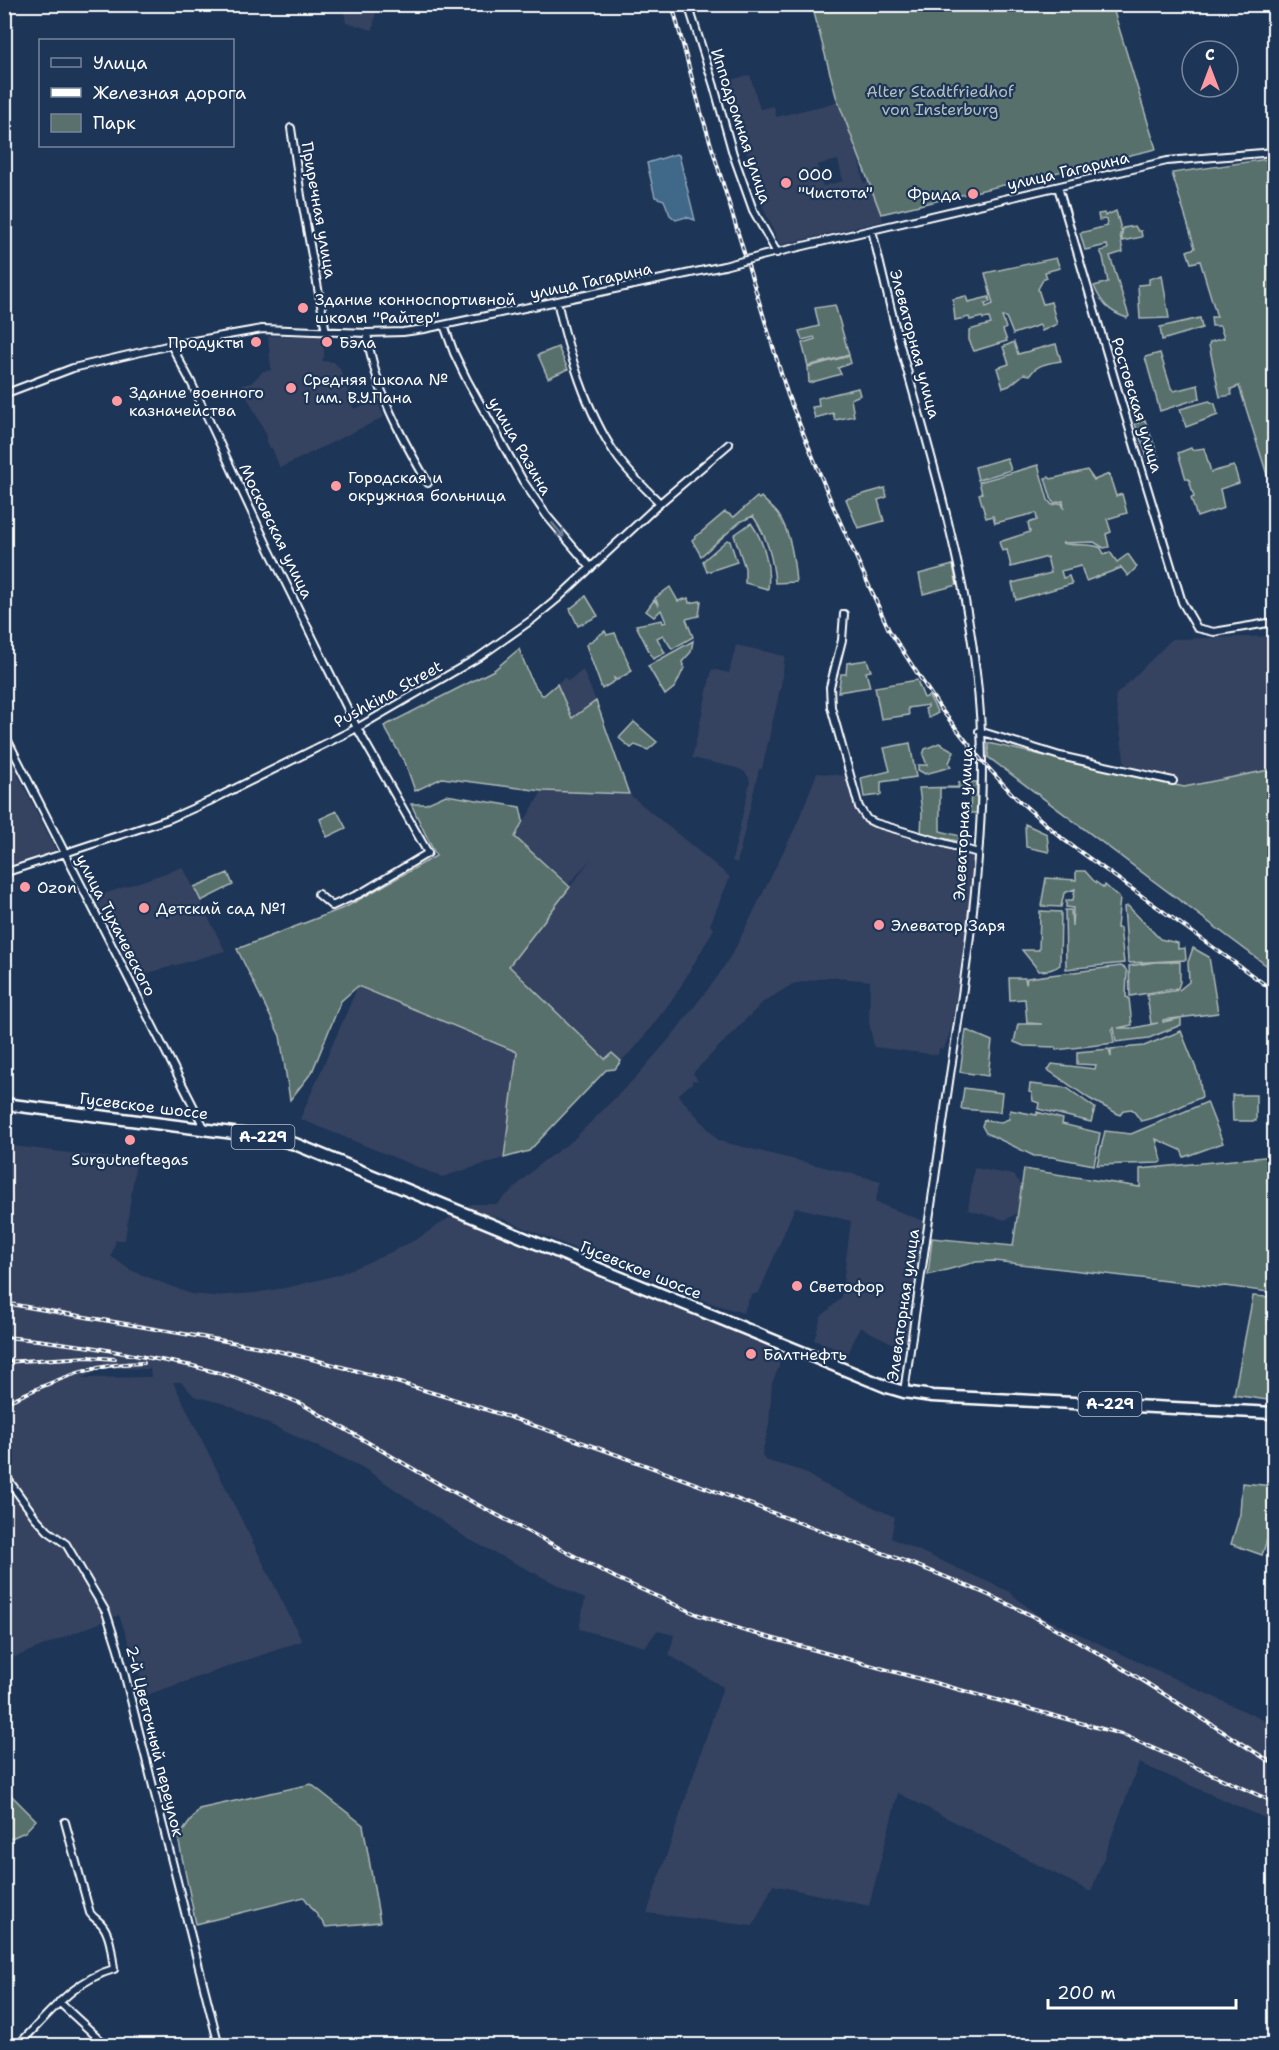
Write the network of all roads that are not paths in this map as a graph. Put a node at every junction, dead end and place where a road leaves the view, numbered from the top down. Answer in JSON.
{"nodes":[{"id":1,"x":687,"y":4,"type":"edge"},
{"id":2,"x":291,"y":128,"type":"dead end"},
{"id":3,"x":1275,"y":153,"type":"edge"},
{"id":4,"x":1058,"y":187,"type":"junction"},
{"id":5,"x":872,"y":230,"type":"junction"},
{"id":6,"x":777,"y":253,"type":"junction"},
{"id":7,"x":557,"y":301,"type":"junction"},
{"id":8,"x":444,"y":326,"type":"junction"},
{"id":9,"x":326,"y":332,"type":"junction"},
{"id":10,"x":367,"y":333,"type":"junction"},
{"id":11,"x":171,"y":345,"type":"junction"},
{"id":12,"x":4,"y":394,"type":"edge"},
{"id":13,"x":729,"y":444,"type":"dead end"},
{"id":14,"x":428,"y":483,"type":"dead end"},
{"id":15,"x":660,"y":503,"type":"junction"},
{"id":16,"x":591,"y":568,"type":"junction"},
{"id":17,"x":844,"y":614,"type":"dead end"},
{"id":18,"x":1275,"y":622,"type":"edge"},
{"id":19,"x":357,"y":728,"type":"junction"},
{"id":20,"x":979,"y":731,"type":"junction"},
{"id":21,"x":4,"y":733,"type":"edge"},
{"id":22,"x":1173,"y":781,"type":"dead end"},
{"id":23,"x":978,"y":853,"type":"junction"},
{"id":24,"x":64,"y":854,"type":"junction"},
{"id":25,"x":4,"y":873,"type":"edge"},
{"id":26,"x":318,"y":894,"type":"dead end"},
{"id":27,"x":6,"y":1101,"type":"edge"},
{"id":28,"x":205,"y":1129,"type":"junction"},
{"id":29,"x":904,"y":1392,"type":"junction"},
{"id":30,"x":1275,"y":1413,"type":"edge"},
{"id":31,"x":4,"y":1473,"type":"edge"},
{"id":32,"x":65,"y":1822,"type":"dead end"},
{"id":33,"x":58,"y":2002,"type":"junction"},
{"id":34,"x":17,"y":2046,"type":"edge"},
{"id":35,"x":107,"y":2046,"type":"edge"},
{"id":36,"x":219,"y":2046,"type":"edge"}],
"edges":[{"from":1,"to":6,"type":"street","name":"Ипподромная улица"},
{"from":2,"to":9,"type":"street","name":"Приречная улица"},
{"from":3,"to":4,"type":"street","name":"улица Гагарина"},
{"from":4,"to":5,"type":"street","name":"улица Гагарина"},
{"from":4,"to":18,"type":"street","name":"Ростовская улица"},
{"from":5,"to":6,"type":"street","name":"улица Гагарина"},
{"from":5,"to":20,"type":"street","name":"Элеваторная улица"},
{"from":6,"to":7,"type":"street","name":"улица Гагарина","bridge":true},
{"from":7,"to":8,"type":"street","name":"улица Гагарина"},
{"from":7,"to":15,"type":"street"},
{"from":8,"to":10,"type":"street","name":"улица Гагарина"},
{"from":8,"to":16,"type":"street","name":"улица Разина","one_way":true},
{"from":9,"to":10,"type":"street","name":"улица Гагарина"},
{"from":9,"to":11,"type":"street","name":"улица Гагарина"},
{"from":10,"to":14,"type":"street"},
{"from":11,"to":12,"type":"street","name":"улица Гагарина"},
{"from":11,"to":19,"type":"street","name":"Московская улица"},
{"from":13,"to":15,"type":"street","name":"Pushkina Street"},
{"from":15,"to":16,"type":"street","name":"Pushkina Street"},
{"from":16,"to":19,"type":"street","name":"Pushkina Street"},
{"from":17,"to":23,"type":"street"},
{"from":19,"to":24,"type":"street","name":"Pushkina Street"},
{"from":19,"to":26,"type":"street","name":"Московская улица"},
{"from":20,"to":22,"type":"street"},
{"from":20,"to":23,"type":"street","name":"Элеваторная улица"},
{"from":21,"to":24,"type":"street","name":"улица Тухачевского"},
{"from":23,"to":29,"type":"street","name":"Элеваторная улица"},
{"from":24,"to":25,"type":"street","name":"Pushkina Street"},
{"from":24,"to":28,"type":"street","name":"улица Тухачевского"},
{"from":27,"to":28,"type":"highway","name":"Гусевское шоссе","number":"А-229"},
{"from":28,"to":29,"type":"highway","name":"Гусевское шоссе","number":"А-229"},
{"from":29,"to":30,"type":"highway","name":"Гусевское шоссе","number":"А-229"},
{"from":31,"to":36,"type":"street","name":"2-й Цветочный переулок"},
{"from":32,"to":33,"type":"street"},
{"from":33,"to":34,"type":"street"},
{"from":33,"to":35,"type":"street"}]}
